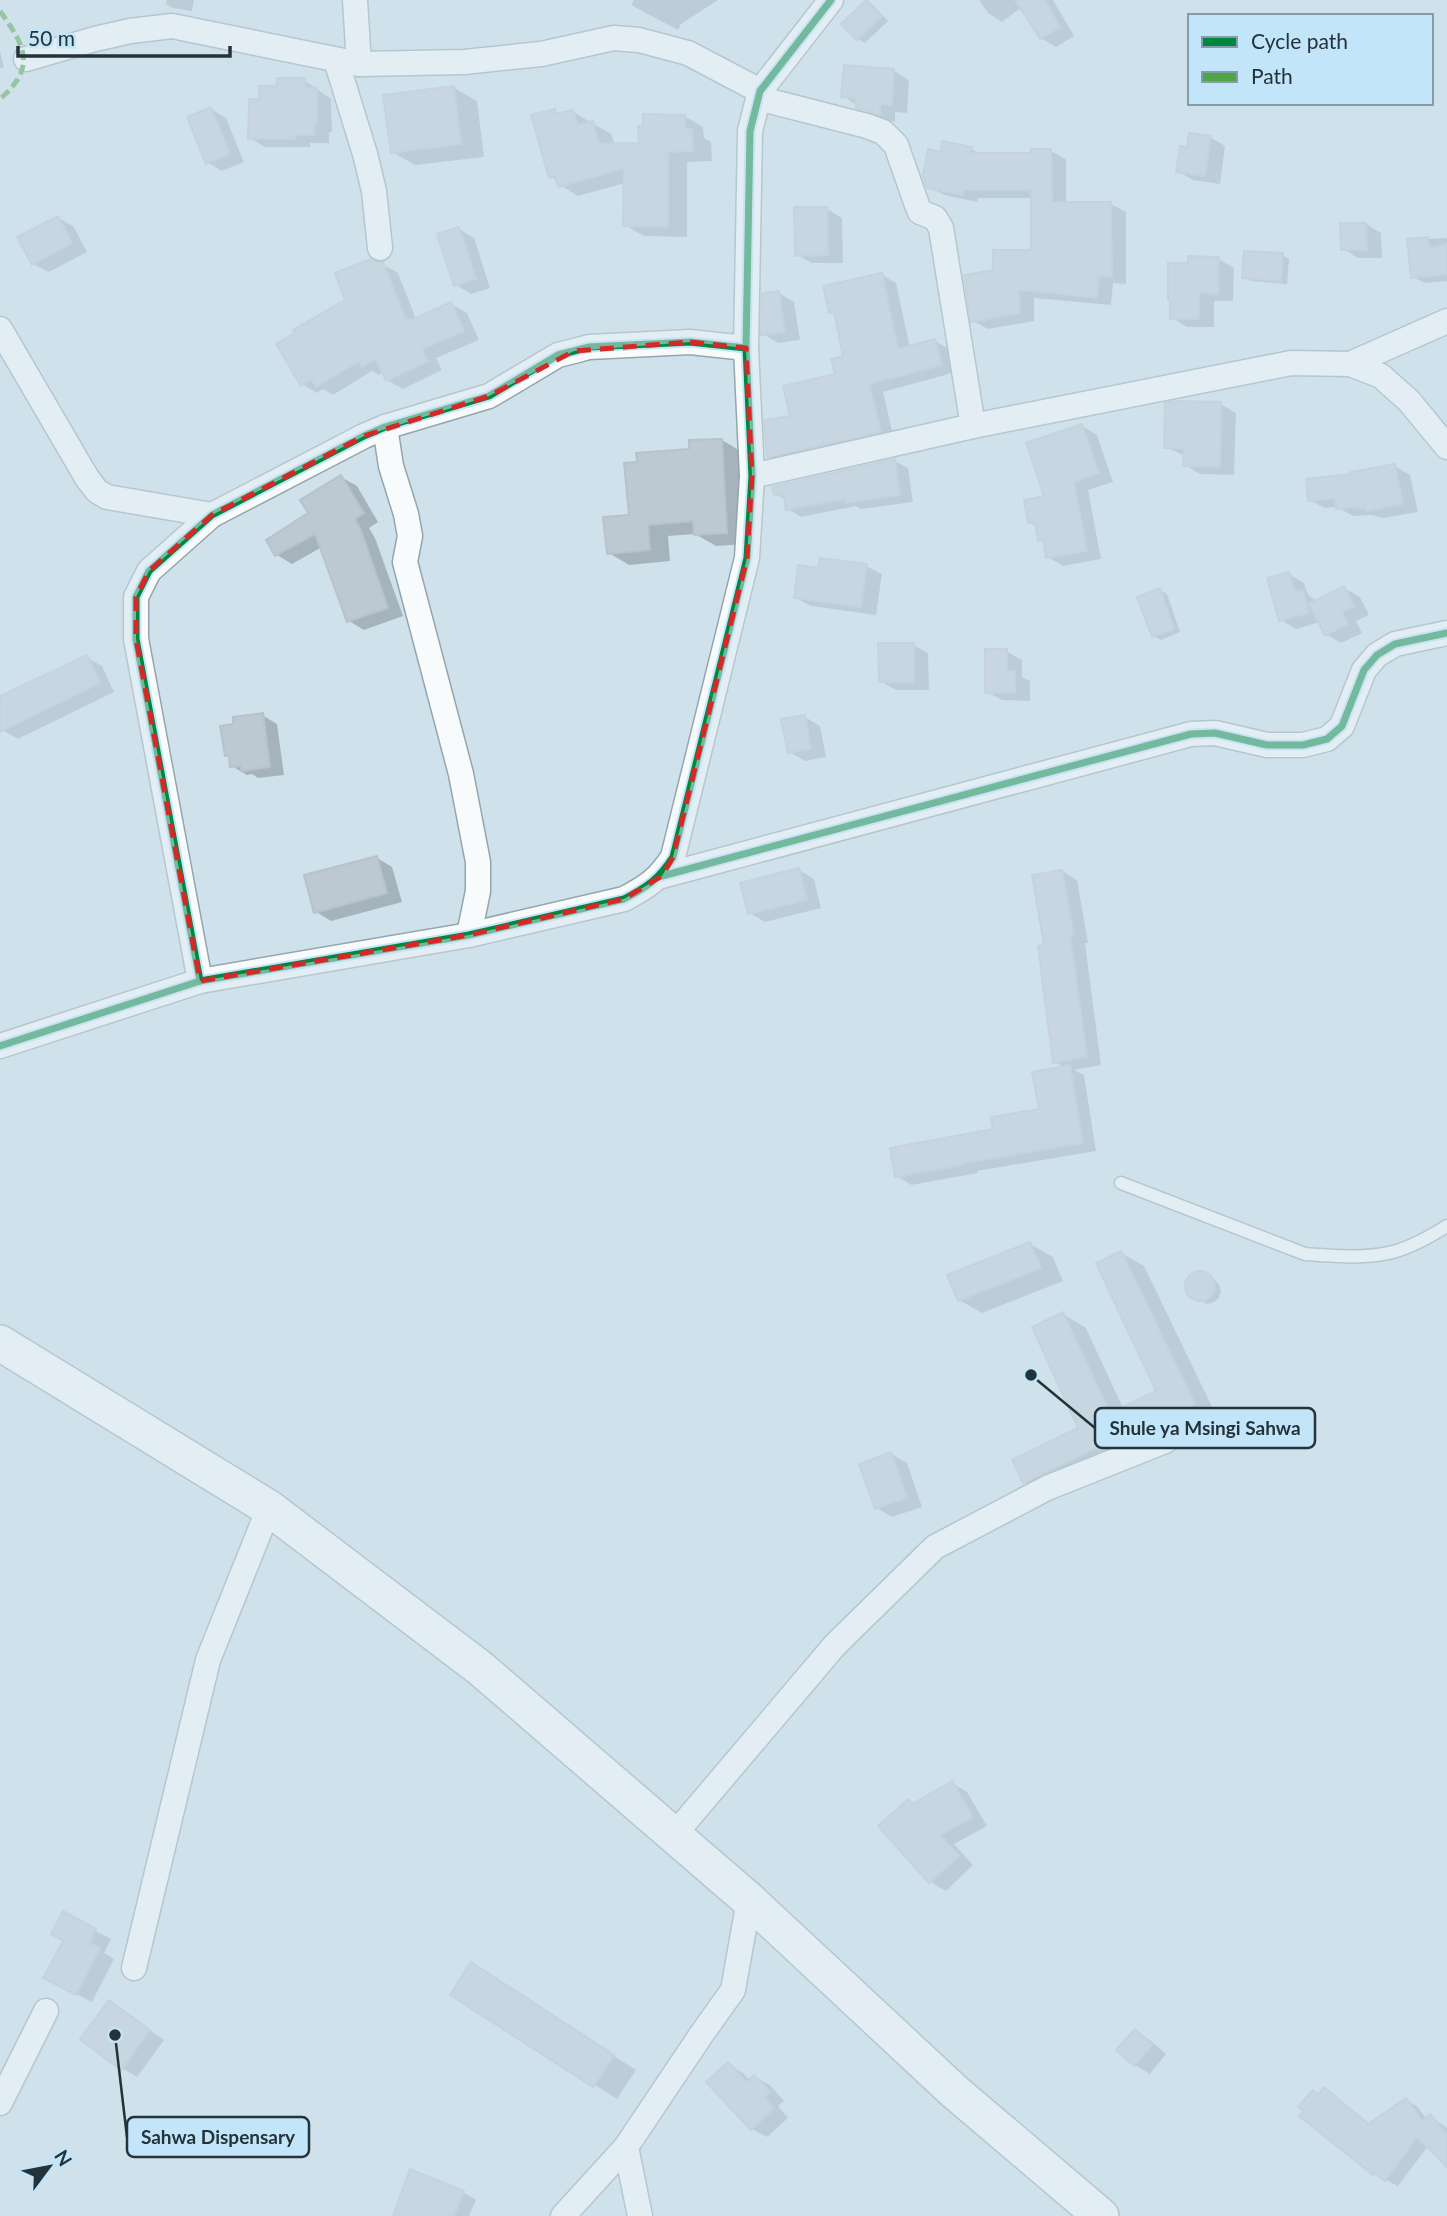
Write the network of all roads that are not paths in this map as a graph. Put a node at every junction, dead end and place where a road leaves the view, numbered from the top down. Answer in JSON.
{"nodes":[{"id":1,"x":355,"y":0,"type":"edge"},
{"id":2,"x":831,"y":0,"type":"edge"},
{"id":3,"x":26,"y":59,"type":"dead end"},
{"id":4,"x":348,"y":62,"type":"junction"},
{"id":5,"x":759,"y":94,"type":"junction"},
{"id":6,"x":380,"y":248,"type":"dead end"},
{"id":7,"x":1447,"y":321,"type":"edge"},
{"id":8,"x":0,"y":329,"type":"edge"},
{"id":9,"x":746,"y":348,"type":"junction"},
{"id":10,"x":1350,"y":364,"type":"junction"},
{"id":11,"x":973,"y":426,"type":"junction"},
{"id":12,"x":385,"y":427,"type":"junction"},
{"id":13,"x":1447,"y":447,"type":"edge"},
{"id":14,"x":752,"y":476,"type":"junction"},
{"id":15,"x":212,"y":515,"type":"junction"},
{"id":16,"x":1447,"y":633,"type":"edge"},
{"id":17,"x":662,"y":876,"type":"junction"},
{"id":18,"x":469,"y":935,"type":"junction"},
{"id":19,"x":200,"y":981,"type":"junction"},
{"id":20,"x":0,"y":1046,"type":"edge"},
{"id":21,"x":1121,"y":1183,"type":"dead end"},
{"id":22,"x":1447,"y":1226,"type":"edge"},
{"id":23,"x":0,"y":1343,"type":"edge"},
{"id":24,"x":1166,"y":1441,"type":"dead end"},
{"id":25,"x":269,"y":1508,"type":"junction"},
{"id":26,"x":674,"y":1835,"type":"junction"},
{"id":27,"x":749,"y":1899,"type":"junction"},
{"id":28,"x":134,"y":1968,"type":"dead end"},
{"id":29,"x":46,"y":2011,"type":"dead end"},
{"id":30,"x":0,"y":2103,"type":"edge"},
{"id":31,"x":626,"y":2147,"type":"junction"},
{"id":32,"x":563,"y":2216,"type":"edge"},
{"id":33,"x":640,"y":2216,"type":"edge"},
{"id":34,"x":1101,"y":2216,"type":"edge"}],
"edges":[{"from":1,"to":4,"type":"street"},
{"from":2,"to":5,"type":"street"},
{"from":3,"to":4,"type":"street"},
{"from":4,"to":5,"type":"street"},
{"from":4,"to":6,"type":"street"},
{"from":5,"to":9,"type":"street"},
{"from":5,"to":11,"type":"street"},
{"from":7,"to":10,"type":"street"},
{"from":8,"to":15,"type":"street"},
{"from":9,"to":12,"type":"street"},
{"from":9,"to":14,"type":"street"},
{"from":10,"to":11,"type":"street"},
{"from":10,"to":13,"type":"street"},
{"from":11,"to":14,"type":"street"},
{"from":12,"to":15,"type":"street"},
{"from":12,"to":18,"type":"street"},
{"from":14,"to":17,"type":"street"},
{"from":15,"to":19,"type":"street"},
{"from":16,"to":17,"type":"street"},
{"from":17,"to":18,"type":"street"},
{"from":18,"to":19,"type":"street"},
{"from":19,"to":20,"type":"street"},
{"from":21,"to":22,"type":"lane"},
{"from":23,"to":25,"type":"main road"},
{"from":24,"to":26,"type":"street"},
{"from":25,"to":26,"type":"main road"},
{"from":25,"to":28,"type":"street"},
{"from":26,"to":27,"type":"main road"},
{"from":27,"to":31,"type":"street"},
{"from":27,"to":34,"type":"main road"},
{"from":29,"to":30,"type":"street"},
{"from":31,"to":32,"type":"street"},
{"from":31,"to":33,"type":"street"}]}
